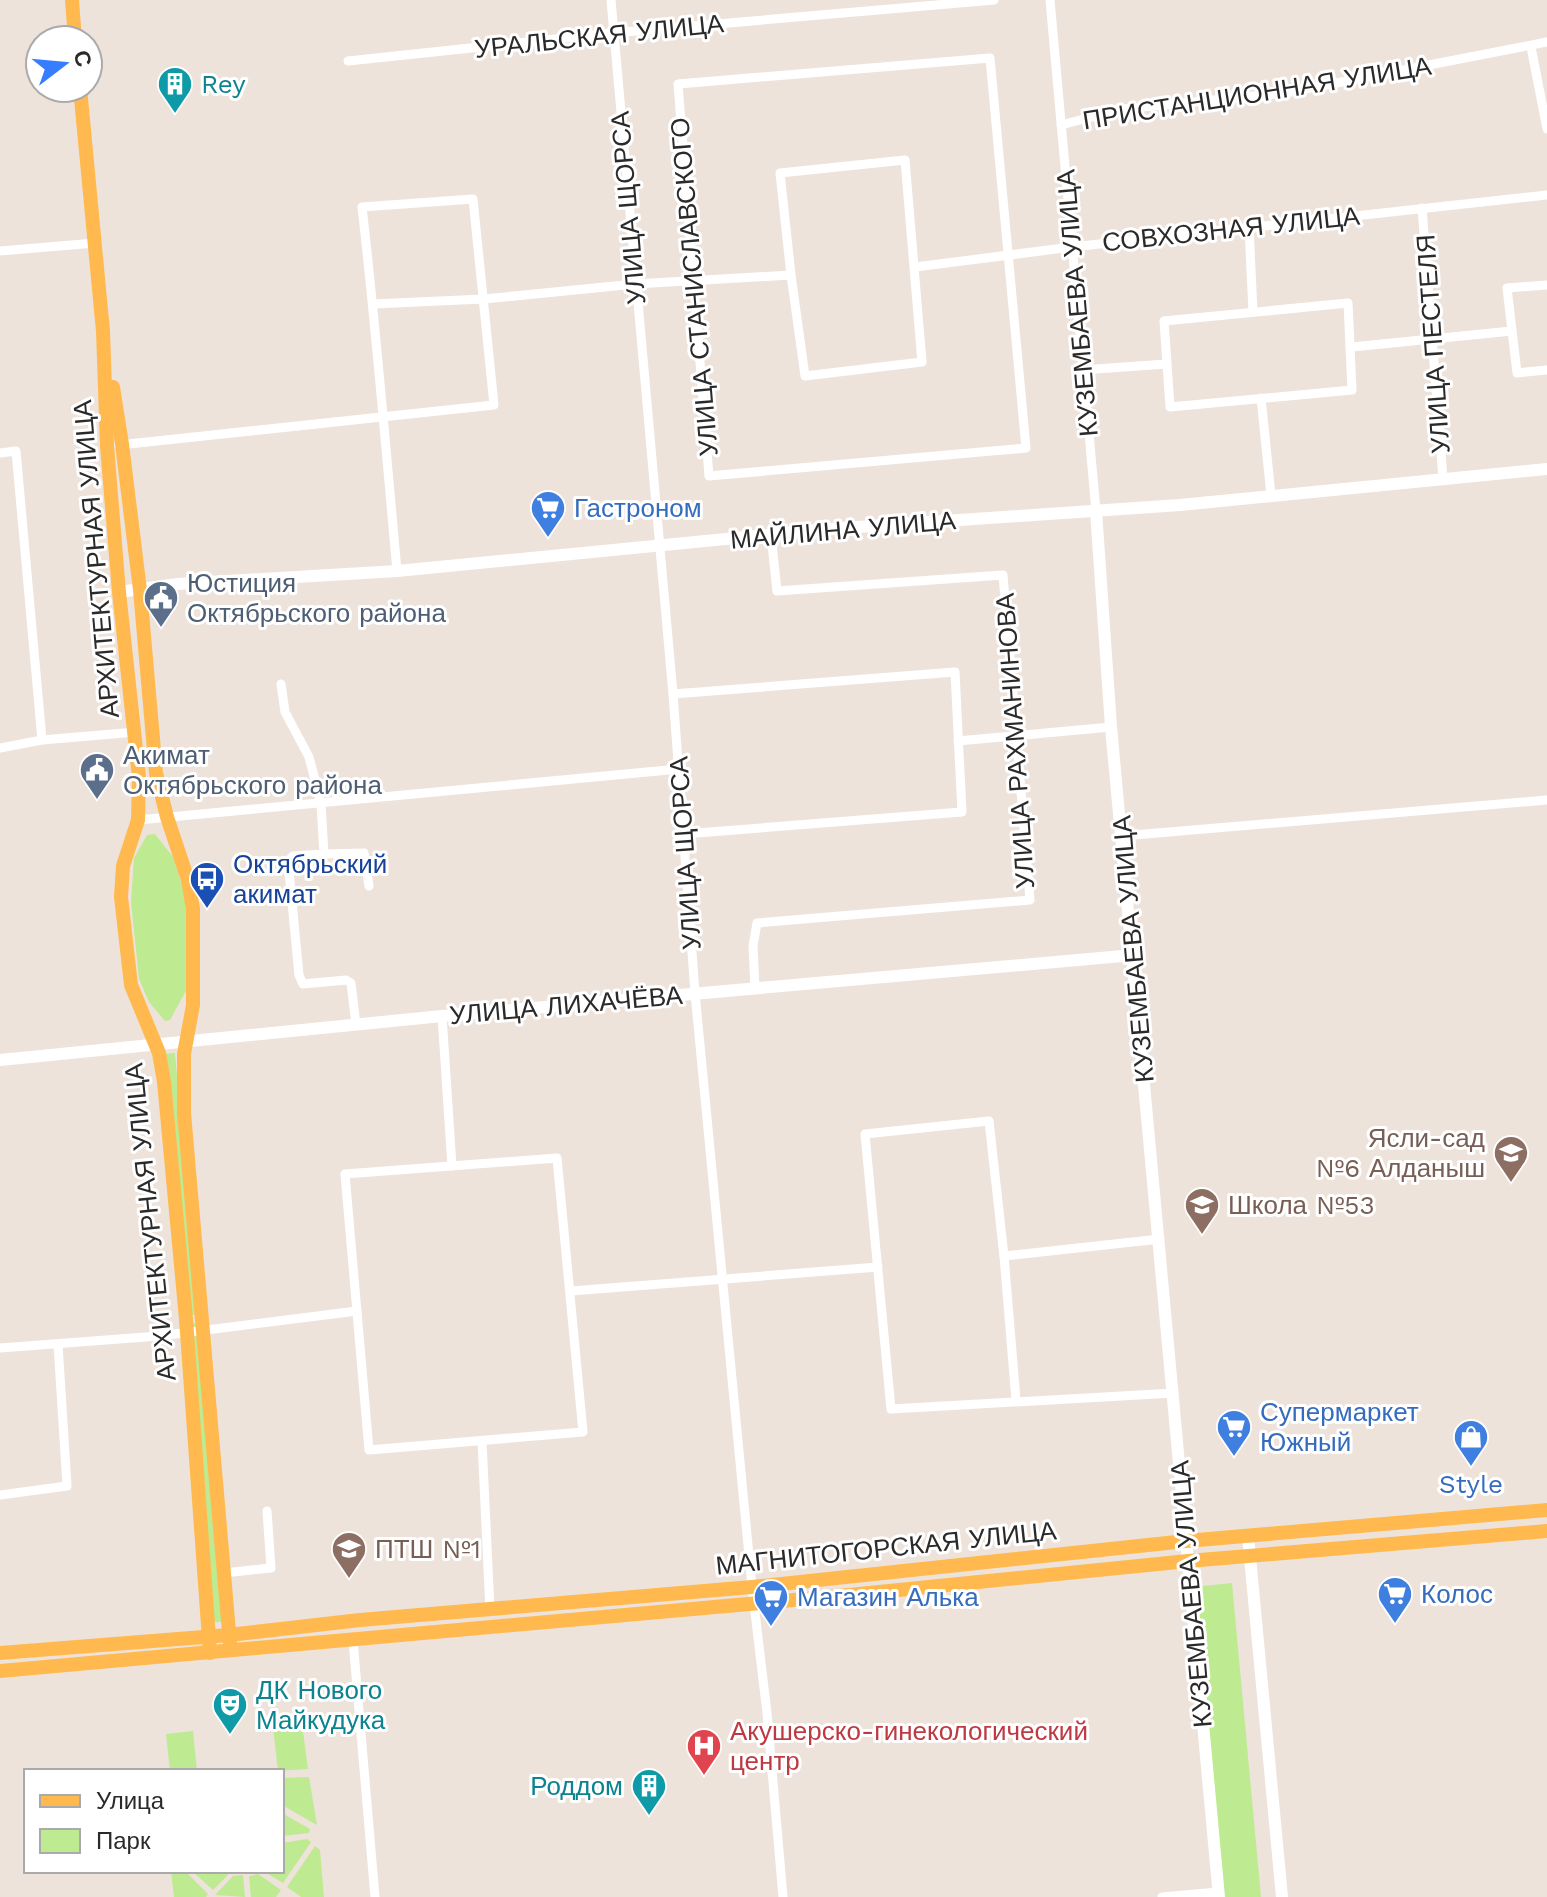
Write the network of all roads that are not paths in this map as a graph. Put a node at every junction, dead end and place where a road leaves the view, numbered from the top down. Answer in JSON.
{"nodes":[{"id":1,"x":611,"y":0,"type":"edge"},
{"id":2,"x":994,"y":0,"type":"edge"},
{"id":3,"x":1050,"y":0,"type":"edge"},
{"id":4,"x":72,"y":4,"type":"edge"},
{"id":5,"x":74,"y":24,"type":"edge"},
{"id":6,"x":613,"y":33,"type":"junction"},
{"id":7,"x":1547,"y":42,"type":"edge"},
{"id":8,"x":1531,"y":47,"type":"junction"},
{"id":9,"x":348,"y":61,"type":"dead end"},
{"id":10,"x":82,"y":104,"type":"edge"},
{"id":11,"x":1061,"y":125,"type":"junction"},
{"id":12,"x":1547,"y":129,"type":"edge"},
{"id":13,"x":1547,"y":195,"type":"edge"},
{"id":14,"x":1422,"y":208,"type":"junction"},
{"id":15,"x":1249,"y":227,"type":"junction"},
{"id":16,"x":95,"y":243,"type":"junction"},
{"id":17,"x":1072,"y":247,"type":"junction"},
{"id":18,"x":0,"y":251,"type":"edge"},
{"id":19,"x":1008,"y":255,"type":"junction"},
{"id":20,"x":915,"y":267,"type":"junction"},
{"id":21,"x":791,"y":275,"type":"junction"},
{"id":22,"x":694,"y":281,"type":"junction"},
{"id":23,"x":635,"y":284,"type":"junction"},
{"id":24,"x":1547,"y":285,"type":"edge"},
{"id":25,"x":484,"y":299,"type":"junction"},
{"id":26,"x":373,"y":304,"type":"junction"},
{"id":27,"x":1253,"y":312,"type":"junction"},
{"id":28,"x":1512,"y":331,"type":"junction"},
{"id":29,"x":1432,"y":339,"type":"junction"},
{"id":30,"x":1352,"y":347,"type":"junction"},
{"id":31,"x":1166,"y":364,"type":"junction"},
{"id":32,"x":1082,"y":370,"type":"junction"},
{"id":33,"x":1547,"y":370,"type":"edge"},
{"id":34,"x":1261,"y":398,"type":"junction"},
{"id":35,"x":383,"y":417,"type":"junction"},
{"id":36,"x":115,"y":445,"type":"junction"},
{"id":37,"x":0,"y":453,"type":"edge"},
{"id":38,"x":1547,"y":469,"type":"edge"},
{"id":39,"x":1443,"y":479,"type":"junction"},
{"id":40,"x":1271,"y":495,"type":"junction"},
{"id":41,"x":1096,"y":511,"type":"junction"},
{"id":42,"x":771,"y":535,"type":"junction"},
{"id":43,"x":659,"y":547,"type":"junction"},
{"id":44,"x":397,"y":571,"type":"junction"},
{"id":45,"x":140,"y":590,"type":"junction"},
{"id":46,"x":119,"y":592,"type":"junction"},
{"id":47,"x":281,"y":684,"type":"dead end"},
{"id":48,"x":673,"y":694,"type":"junction"},
{"id":49,"x":1111,"y":727,"type":"junction"},
{"id":50,"x":136,"y":732,"type":"junction"},
{"id":51,"x":1016,"y":736,"type":"junction"},
{"id":52,"x":42,"y":740,"type":"junction"},
{"id":53,"x":958,"y":741,"type":"junction"},
{"id":54,"x":0,"y":748,"type":"edge"},
{"id":55,"x":679,"y":769,"type":"junction"},
{"id":56,"x":1547,"y":800,"type":"edge"},
{"id":57,"x":321,"y":804,"type":"junction"},
{"id":58,"x":167,"y":817,"type":"junction"},
{"id":59,"x":138,"y":820,"type":"junction"},
{"id":60,"x":684,"y":834,"type":"junction"},
{"id":61,"x":1122,"y":836,"type":"junction"},
{"id":62,"x":324,"y":854,"type":"junction"},
{"id":63,"x":369,"y":886,"type":"dead end"},
{"id":64,"x":1134,"y":955,"type":"junction"},
{"id":65,"x":755,"y":988,"type":"junction"},
{"id":66,"x":695,"y":993,"type":"junction"},
{"id":67,"x":442,"y":1016,"type":"junction"},
{"id":68,"x":356,"y":1025,"type":"junction"},
{"id":69,"x":187,"y":1041,"type":"junction"},
{"id":70,"x":155,"y":1043,"type":"junction"},
{"id":71,"x":0,"y":1060,"type":"edge"},
{"id":72,"x":452,"y":1166,"type":"junction"},
{"id":73,"x":1160,"y":1239,"type":"junction"},
{"id":74,"x":1004,"y":1256,"type":"junction"},
{"id":75,"x":878,"y":1267,"type":"junction"},
{"id":76,"x":721,"y":1281,"type":"junction"},
{"id":77,"x":571,"y":1291,"type":"junction"},
{"id":78,"x":357,"y":1311,"type":"junction"},
{"id":79,"x":203,"y":1331,"type":"junction"},
{"id":80,"x":187,"y":1332,"type":"junction"},
{"id":81,"x":58,"y":1344,"type":"junction"},
{"id":82,"x":0,"y":1348,"type":"edge"},
{"id":83,"x":1174,"y":1393,"type":"junction"},
{"id":84,"x":1016,"y":1400,"type":"junction"},
{"id":85,"x":482,"y":1441,"type":"junction"},
{"id":86,"x":0,"y":1495,"type":"edge"},
{"id":87,"x":1547,"y":1510,"type":"edge"},
{"id":88,"x":267,"y":1511,"type":"dead end"},
{"id":89,"x":1547,"y":1531,"type":"edge"},
{"id":90,"x":1248,"y":1536,"type":"junction"},
{"id":91,"x":1186,"y":1541,"type":"junction"},
{"id":92,"x":1250,"y":1556,"type":"junction"},
{"id":93,"x":1188,"y":1561,"type":"junction"},
{"id":94,"x":224,"y":1573,"type":"junction"},
{"id":95,"x":752,"y":1587,"type":"junction"},
{"id":96,"x":754,"y":1604,"type":"junction"},
{"id":97,"x":490,"y":1610,"type":"junction"},
{"id":98,"x":229,"y":1635,"type":"junction"},
{"id":99,"x":209,"y":1636,"type":"junction"},
{"id":100,"x":353,"y":1640,"type":"junction"},
{"id":101,"x":231,"y":1652,"type":"junction"},
{"id":102,"x":0,"y":1653,"type":"edge"},
{"id":103,"x":210,"y":1653,"type":"junction"},
{"id":104,"x":0,"y":1671,"type":"edge"},
{"id":105,"x":1219,"y":1894,"type":"edge"},
{"id":106,"x":375,"y":1897,"type":"edge"},
{"id":107,"x":783,"y":1897,"type":"edge"},
{"id":108,"x":1162,"y":1897,"type":"edge"},
{"id":109,"x":1282,"y":1897,"type":"edge"}],
"edges":[{"from":1,"to":6,"type":"street","name":"УЛИЦА ЩОРСА"},
{"from":2,"to":6,"type":"street","name":"УРАЛЬСКАЯ УЛИЦА"},
{"from":3,"to":11,"type":"street","name":"КУЗЕМБАЕВА УЛИЦА"},
{"from":4,"to":5,"type":"main road"},
{"from":6,"to":9,"type":"street","name":"УРАЛЬСКАЯ УЛИЦА"},
{"from":6,"to":23,"type":"street","name":"УЛИЦА ЩОРСА"},
{"from":7,"to":8,"type":"street","name":"ПРИСТАНЦИОННАЯ УЛИЦА"},
{"from":8,"to":11,"type":"street","name":"ПРИСТАНЦИОННАЯ УЛИЦА"},
{"from":8,"to":12,"type":"street"},
{"from":10,"to":16,"type":"main road","name":"АРХИТЕКТУРНАЯ УЛИЦА"},
{"from":11,"to":17,"type":"street","name":"КУЗЕМБАЕВА УЛИЦА"},
{"from":13,"to":14,"type":"street","name":"СОВХОЗНАЯ УЛИЦА"},
{"from":14,"to":15,"type":"street","name":"СОВХОЗНАЯ УЛИЦА"},
{"from":14,"to":29,"type":"street","name":"УЛИЦА ПЕСТЕЛЯ"},
{"from":15,"to":17,"type":"street","name":"СОВХОЗНАЯ УЛИЦА"},
{"from":15,"to":27,"type":"street"},
{"from":16,"to":18,"type":"street"},
{"from":16,"to":36,"type":"main road","name":"АРХИТЕКТУРНАЯ УЛИЦА"},
{"from":17,"to":19,"type":"street","name":"СОВХОЗНАЯ УЛИЦА"},
{"from":17,"to":32,"type":"street","name":"КУЗЕМБАЕВА УЛИЦА"},
{"from":19,"to":20,"type":"street","name":"СОВХОЗНАЯ УЛИЦА"},
{"from":19,"to":22,"type":"street","name":"УЛИЦА СТАНИСЛАВСКОГО"},
{"from":19,"to":22,"type":"street","name":"УЛИЦА СТАНИСЛАВСКОГО"},
{"from":20,"to":21,"type":"street"},
{"from":20,"to":21,"type":"street"},
{"from":21,"to":22,"type":"street"},
{"from":22,"to":23,"type":"street"},
{"from":23,"to":25,"type":"street"},
{"from":23,"to":43,"type":"street","name":"УЛИЦА ЩОРСА"},
{"from":24,"to":28,"type":"street"},
{"from":25,"to":26,"type":"street"},
{"from":25,"to":26,"type":"street"},
{"from":25,"to":35,"type":"street"},
{"from":26,"to":35,"type":"street"},
{"from":27,"to":30,"type":"street"},
{"from":27,"to":31,"type":"street"},
{"from":28,"to":29,"type":"street"},
{"from":28,"to":33,"type":"street"},
{"from":29,"to":30,"type":"street"},
{"from":29,"to":39,"type":"street","name":"УЛИЦА ПЕСТЕЛЯ"},
{"from":30,"to":34,"type":"street"},
{"from":31,"to":32,"type":"street"},
{"from":31,"to":34,"type":"street"},
{"from":32,"to":41,"type":"street","name":"КУЗЕМБАЕВА УЛИЦА"},
{"from":34,"to":40,"type":"street"},
{"from":35,"to":36,"type":"street"},
{"from":35,"to":44,"type":"street"},
{"from":36,"to":45,"type":"main road","name":"АРХИТЕКТУРНАЯ УЛИЦА"},
{"from":36,"to":46,"type":"main road","name":"АРХИТЕКТУРНАЯ УЛИЦА"},
{"from":37,"to":52,"type":"street"},
{"from":38,"to":39,"type":"street","name":"МАЙЛИНА УЛИЦА"},
{"from":39,"to":40,"type":"street","name":"МАЙЛИНА УЛИЦА"},
{"from":40,"to":41,"type":"street","name":"МАЙЛИНА УЛИЦА"},
{"from":41,"to":42,"type":"street","name":"МАЙЛИНА УЛИЦА"},
{"from":41,"to":49,"type":"street","name":"КУЗЕМБАЕВА УЛИЦА"},
{"from":42,"to":43,"type":"street","name":"МАЙЛИНА УЛИЦА"},
{"from":42,"to":51,"type":"street","name":"УЛИЦА РАХМАНИНОВА"},
{"from":43,"to":44,"type":"street","name":"МАЙЛИНА УЛИЦА"},
{"from":43,"to":48,"type":"street","name":"УЛИЦА ЩОРСА"},
{"from":44,"to":45,"type":"street","name":"МАЙЛИНА УЛИЦА"},
{"from":45,"to":46,"type":"street","name":"МАЙЛИНА УЛИЦА"},
{"from":45,"to":58,"type":"main road","name":"АРХИТЕКТУРНАЯ УЛИЦА"},
{"from":46,"to":50,"type":"main road","name":"АРХИТЕКТУРНАЯ УЛИЦА"},
{"from":47,"to":57,"type":"street"},
{"from":48,"to":53,"type":"street"},
{"from":48,"to":55,"type":"street","name":"УЛИЦА ЩОРСА"},
{"from":49,"to":51,"type":"street"},
{"from":49,"to":61,"type":"street","name":"КУЗЕМБАЕВА УЛИЦА"},
{"from":50,"to":52,"type":"street"},
{"from":50,"to":59,"type":"main road","name":"АРХИТЕКТУРНАЯ УЛИЦА"},
{"from":51,"to":53,"type":"street"},
{"from":51,"to":65,"type":"street","name":"УЛИЦА РАХМАНИНОВА"},
{"from":52,"to":54,"type":"street"},
{"from":53,"to":60,"type":"street"},
{"from":55,"to":57,"type":"street"},
{"from":55,"to":60,"type":"street","name":"УЛИЦА ЩОРСА"},
{"from":56,"to":61,"type":"street"},
{"from":57,"to":58,"type":"street"},
{"from":57,"to":62,"type":"street"},
{"from":58,"to":59,"type":"street"},
{"from":58,"to":69,"type":"main road","name":"АРХИТЕКТУРНАЯ УЛИЦА"},
{"from":59,"to":70,"type":"main road","name":"АРХИТЕКТУРНАЯ УЛИЦА"},
{"from":60,"to":66,"type":"street","name":"УЛИЦА ЩОРСА"},
{"from":61,"to":64,"type":"street","name":"КУЗЕМБАЕВА УЛИЦА"},
{"from":62,"to":63,"type":"street"},
{"from":62,"to":68,"type":"street"},
{"from":64,"to":65,"type":"street","name":"УЛИЦА ЛИХАЧЁВА"},
{"from":64,"to":73,"type":"street","name":"КУЗЕМБАЕВА УЛИЦА"},
{"from":65,"to":66,"type":"street","name":"УЛИЦА ЛИХАЧЁВА"},
{"from":66,"to":67,"type":"street","name":"УЛИЦА ЛИХАЧЁВА"},
{"from":66,"to":76,"type":"street","name":"УЛИЦА ЩОРСА"},
{"from":67,"to":68,"type":"street","name":"УЛИЦА ЛИХАЧЁВА"},
{"from":67,"to":72,"type":"street"},
{"from":68,"to":69,"type":"street","name":"УЛИЦА ЛИХАЧЁВА"},
{"from":69,"to":70,"type":"street","name":"УЛИЦА ЛИХАЧЁВА"},
{"from":69,"to":79,"type":"main road","name":"АРХИТЕКТУРНАЯ УЛИЦА"},
{"from":70,"to":71,"type":"street","name":"УЛИЦА ЛИХАЧЁВА"},
{"from":70,"to":80,"type":"main road","name":"АРХИТЕКТУРНАЯ УЛИЦА"},
{"from":72,"to":77,"type":"street"},
{"from":72,"to":78,"type":"street"},
{"from":73,"to":74,"type":"street"},
{"from":73,"to":83,"type":"street","name":"КУЗЕМБАЕВА УЛИЦА"},
{"from":74,"to":75,"type":"street"},
{"from":74,"to":84,"type":"street"},
{"from":75,"to":76,"type":"street"},
{"from":75,"to":84,"type":"street"},
{"from":76,"to":77,"type":"street"},
{"from":76,"to":95,"type":"street","name":"УЛИЦА ЩОРСА"},
{"from":77,"to":85,"type":"street"},
{"from":78,"to":79,"type":"street"},
{"from":78,"to":85,"type":"street"},
{"from":79,"to":80,"type":"street"},
{"from":79,"to":94,"type":"main road","name":"АРХИТЕКТУРНАЯ УЛИЦА"},
{"from":80,"to":81,"type":"street"},
{"from":80,"to":99,"type":"main road","name":"АРХИТЕКТУРНАЯ УЛИЦА"},
{"from":81,"to":82,"type":"street"},
{"from":81,"to":86,"type":"street"},
{"from":83,"to":84,"type":"street"},
{"from":83,"to":91,"type":"street","name":"КУЗЕМБАЕВА УЛИЦА"},
{"from":85,"to":97,"type":"street"},
{"from":87,"to":90,"type":"main road","name":"МАГНИТОГОРСКАЯ УЛИЦА"},
{"from":88,"to":94,"type":"street"},
{"from":89,"to":92,"type":"main road","name":"МАГНИТОГОРСКАЯ УЛИЦА"},
{"from":90,"to":91,"type":"main road","name":"МАГНИТОГОРСКАЯ УЛИЦА"},
{"from":90,"to":92,"type":"street"},
{"from":91,"to":93,"type":"street","name":"КУЗЕМБАЕВА УЛИЦА"},
{"from":91,"to":95,"type":"main road","name":"МАГНИТОГОРСКАЯ УЛИЦА"},
{"from":92,"to":93,"type":"main road","name":"МАГНИТОГОРСКАЯ УЛИЦА"},
{"from":92,"to":109,"type":"street"},
{"from":93,"to":96,"type":"main road","name":"МАГНИТОГОРСКАЯ УЛИЦА"},
{"from":93,"to":105,"type":"street","name":"КУЗЕМБАЕВА УЛИЦА"},
{"from":94,"to":98,"type":"main road","name":"АРХИТЕКТУРНАЯ УЛИЦА"},
{"from":95,"to":96,"type":"street","name":"УЛИЦА ЩОРСА"},
{"from":95,"to":97,"type":"main road","name":"МАГНИТОГОРСКАЯ УЛИЦА"},
{"from":96,"to":100,"type":"main road","name":"МАГНИТОГОРСКАЯ УЛИЦА"},
{"from":96,"to":107,"type":"street","name":"УЛИЦА ЩОРСА"},
{"from":97,"to":98,"type":"main road","name":"МАГНИТОГОРСКАЯ УЛИЦА"},
{"from":98,"to":99,"type":"main road","name":"МАГНИТОГОРСКАЯ УЛИЦА"},
{"from":98,"to":101,"type":"main road"},
{"from":99,"to":102,"type":"main road","name":"МАГНИТОГОРСКАЯ УЛИЦА"},
{"from":99,"to":103,"type":"main road"},
{"from":100,"to":101,"type":"main road","name":"МАГНИТОГОРСКАЯ УЛИЦА"},
{"from":100,"to":106,"type":"street"},
{"from":101,"to":103,"type":"main road","name":"МАГНИТОГОРСКАЯ УЛИЦА"},
{"from":103,"to":104,"type":"main road","name":"МАГНИТОГОРСКАЯ УЛИЦА"},
{"from":105,"to":108,"type":"street"}]}
